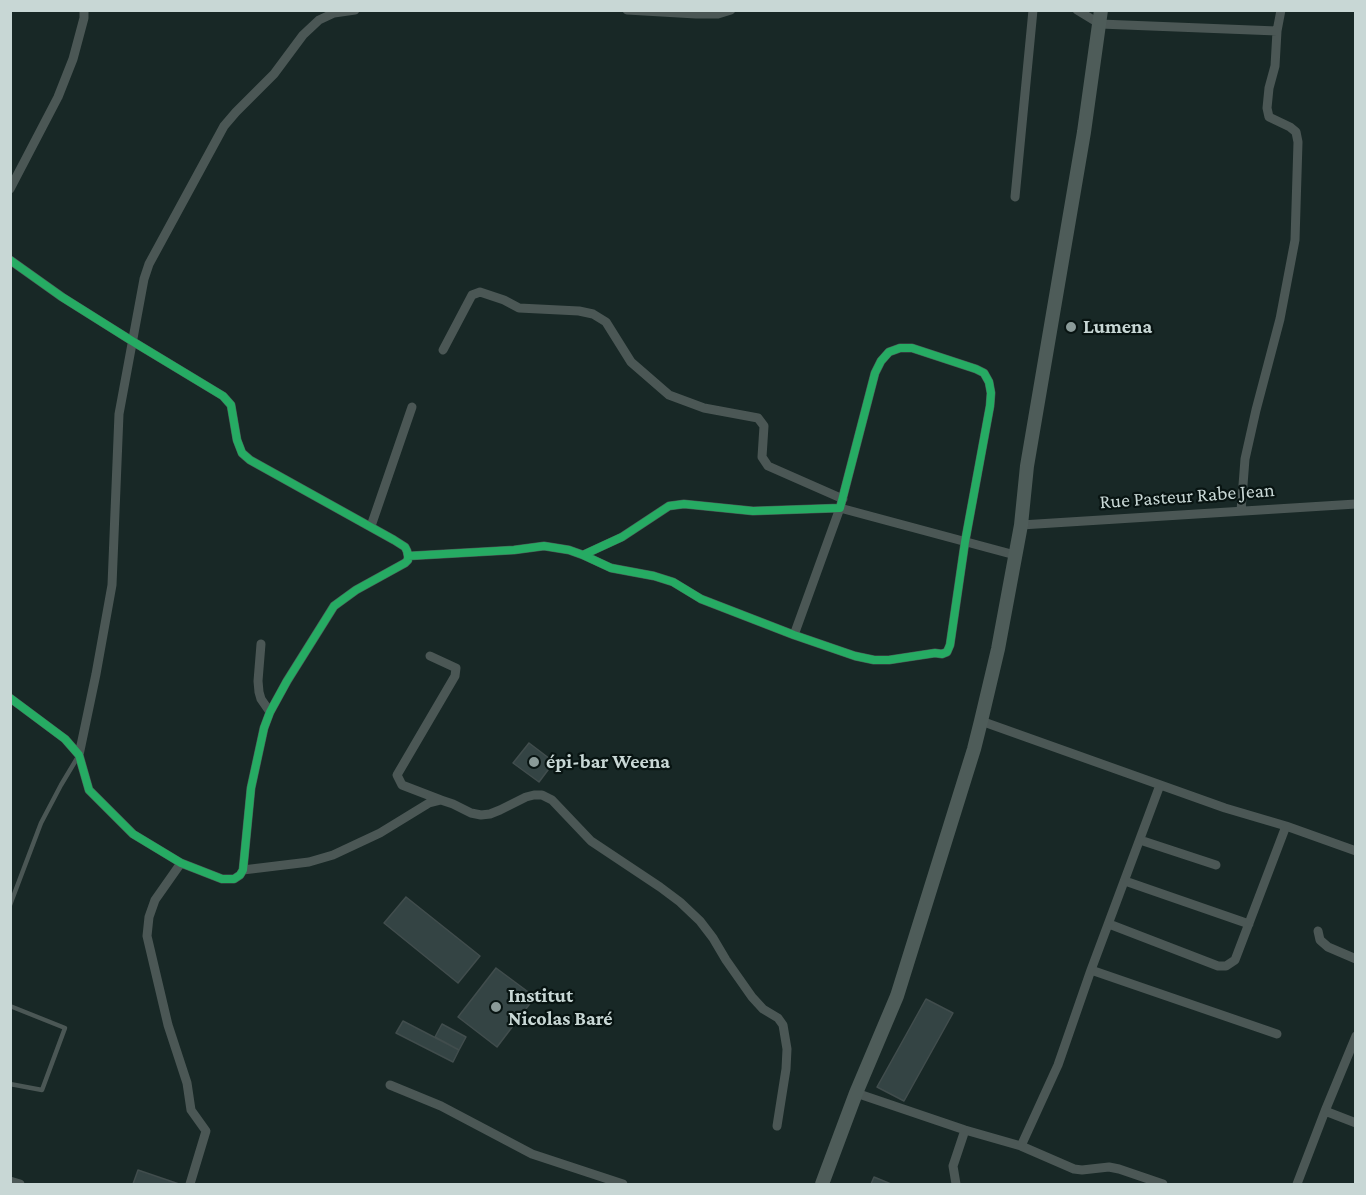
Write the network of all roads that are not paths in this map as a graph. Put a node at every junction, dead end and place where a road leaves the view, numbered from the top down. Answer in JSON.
{"nodes":[{"id":1,"x":84,"y":10,"type":"edge"},
{"id":2,"x":355,"y":10,"type":"edge"},
{"id":3,"x":627,"y":10,"type":"edge"},
{"id":4,"x":731,"y":10,"type":"edge"},
{"id":5,"x":1033,"y":10,"type":"edge"},
{"id":6,"x":1077,"y":10,"type":"edge"},
{"id":7,"x":1281,"y":10,"type":"edge"},
{"id":8,"x":1100,"y":17,"type":"edge"},
{"id":9,"x":1277,"y":31,"type":"junction"},
{"id":10,"x":10,"y":189,"type":"edge"},
{"id":11,"x":1015,"y":197,"type":"dead end"},
{"id":12,"x":10,"y":260,"type":"edge"},
{"id":13,"x":132,"y":341,"type":"junction"},
{"id":14,"x":443,"y":350,"type":"dead end"},
{"id":15,"x":412,"y":407,"type":"dead end"},
{"id":16,"x":842,"y":504,"type":"junction"},
{"id":17,"x":1356,"y":504,"type":"edge"},
{"id":18,"x":1240,"y":511,"type":"junction"},
{"id":19,"x":1021,"y":525,"type":"junction"},
{"id":20,"x":371,"y":526,"type":"junction"},
{"id":21,"x":965,"y":542,"type":"junction"},
{"id":22,"x":583,"y":555,"type":"junction"},
{"id":23,"x":1015,"y":555,"type":"junction"},
{"id":24,"x":408,"y":556,"type":"junction"},
{"id":25,"x":794,"y":635,"type":"junction"},
{"id":26,"x":261,"y":644,"type":"dead end"},
{"id":27,"x":430,"y":656,"type":"dead end"},
{"id":28,"x":10,"y":698,"type":"edge"},
{"id":29,"x":270,"y":712,"type":"junction"},
{"id":30,"x":981,"y":722,"type":"junction"},
{"id":31,"x":79,"y":755,"type":"junction"},
{"id":32,"x":1160,"y":785,"type":"junction"},
{"id":33,"x":441,"y":801,"type":"junction"},
{"id":34,"x":1286,"y":826,"type":"junction"},
{"id":35,"x":1140,"y":840,"type":"junction"},
{"id":36,"x":1356,"y":851,"type":"edge"},
{"id":37,"x":181,"y":863,"type":"junction"},
{"id":38,"x":1216,"y":866,"type":"dead end"},
{"id":39,"x":243,"y":870,"type":"junction"},
{"id":40,"x":1125,"y":881,"type":"junction"},
{"id":41,"x":10,"y":905,"type":"edge"},
{"id":42,"x":1109,"y":924,"type":"junction"},
{"id":43,"x":1249,"y":924,"type":"junction"},
{"id":44,"x":1318,"y":931,"type":"dead end"},
{"id":45,"x":1356,"y":959,"type":"edge"},
{"id":46,"x":1091,"y":970,"type":"junction"},
{"id":47,"x":10,"y":1006,"type":"edge"},
{"id":48,"x":1277,"y":1034,"type":"dead end"},
{"id":49,"x":1356,"y":1036,"type":"edge"},
{"id":50,"x":10,"y":1084,"type":"edge"},
{"id":51,"x":390,"y":1085,"type":"dead end"},
{"id":52,"x":856,"y":1094,"type":"junction"},
{"id":53,"x":1325,"y":1111,"type":"junction"},
{"id":54,"x":1356,"y":1123,"type":"edge"},
{"id":55,"x":777,"y":1126,"type":"dead end"},
{"id":56,"x":965,"y":1130,"type":"junction"},
{"id":57,"x":1021,"y":1146,"type":"junction"},
{"id":58,"x":10,"y":1181,"type":"edge"},
{"id":59,"x":20,"y":1185,"type":"edge"},
{"id":60,"x":190,"y":1185,"type":"edge"},
{"id":61,"x":623,"y":1185,"type":"edge"},
{"id":62,"x":822,"y":1185,"type":"edge"},
{"id":63,"x":956,"y":1185,"type":"edge"},
{"id":64,"x":1163,"y":1185,"type":"edge"},
{"id":65,"x":1297,"y":1185,"type":"edge"}],
"edges":[{"from":1,"to":10,"type":"street"},
{"from":2,"to":13,"type":"street"},
{"from":3,"to":4,"type":"street"},
{"from":5,"to":11,"type":"street"},
{"from":6,"to":8,"type":"street"},
{"from":7,"to":9,"type":"street"},
{"from":8,"to":9,"type":"street"},
{"from":8,"to":19,"type":"main road"},
{"from":9,"to":18,"type":"street"},
{"from":12,"to":13,"type":"street"},
{"from":13,"to":20,"type":"street"},
{"from":13,"to":31,"type":"street"},
{"from":14,"to":16,"type":"street"},
{"from":15,"to":20,"type":"street"},
{"from":16,"to":21,"type":"street"},
{"from":16,"to":21,"type":"street"},
{"from":16,"to":22,"type":"street"},
{"from":16,"to":25,"type":"street"},
{"from":17,"to":18,"type":"street","name":"Rue Pasteur Rabe Jean"},
{"from":18,"to":19,"type":"street","name":"Rue Pasteur Rabe Jean"},
{"from":19,"to":23,"type":"main road"},
{"from":20,"to":24,"type":"street"},
{"from":21,"to":23,"type":"street"},
{"from":21,"to":25,"type":"street"},
{"from":22,"to":24,"type":"street"},
{"from":22,"to":25,"type":"street"},
{"from":23,"to":30,"type":"main road"},
{"from":24,"to":29,"type":"street"},
{"from":26,"to":29,"type":"street"},
{"from":27,"to":33,"type":"street"},
{"from":28,"to":31,"type":"street"},
{"from":29,"to":39,"type":"street"},
{"from":30,"to":32,"type":"street"},
{"from":30,"to":52,"type":"main road"},
{"from":31,"to":37,"type":"street"},
{"from":31,"to":41,"type":"lane"},
{"from":32,"to":34,"type":"street"},
{"from":32,"to":35,"type":"street"},
{"from":33,"to":39,"type":"street"},
{"from":33,"to":55,"type":"street"},
{"from":34,"to":36,"type":"street"},
{"from":34,"to":43,"type":"street"},
{"from":35,"to":38,"type":"street"},
{"from":35,"to":40,"type":"street"},
{"from":37,"to":39,"type":"street"},
{"from":37,"to":60,"type":"street"},
{"from":40,"to":42,"type":"street"},
{"from":40,"to":43,"type":"street"},
{"from":42,"to":43,"type":"street"},
{"from":42,"to":46,"type":"street"},
{"from":44,"to":45,"type":"street"},
{"from":46,"to":48,"type":"street"},
{"from":46,"to":57,"type":"street"},
{"from":47,"to":50,"type":"lane"},
{"from":49,"to":53,"type":"street"},
{"from":51,"to":61,"type":"street"},
{"from":52,"to":56,"type":"street"},
{"from":52,"to":62,"type":"main road"},
{"from":53,"to":54,"type":"street"},
{"from":53,"to":65,"type":"street"},
{"from":56,"to":57,"type":"street"},
{"from":56,"to":63,"type":"street"},
{"from":57,"to":64,"type":"street"},
{"from":58,"to":59,"type":"street"}]}
